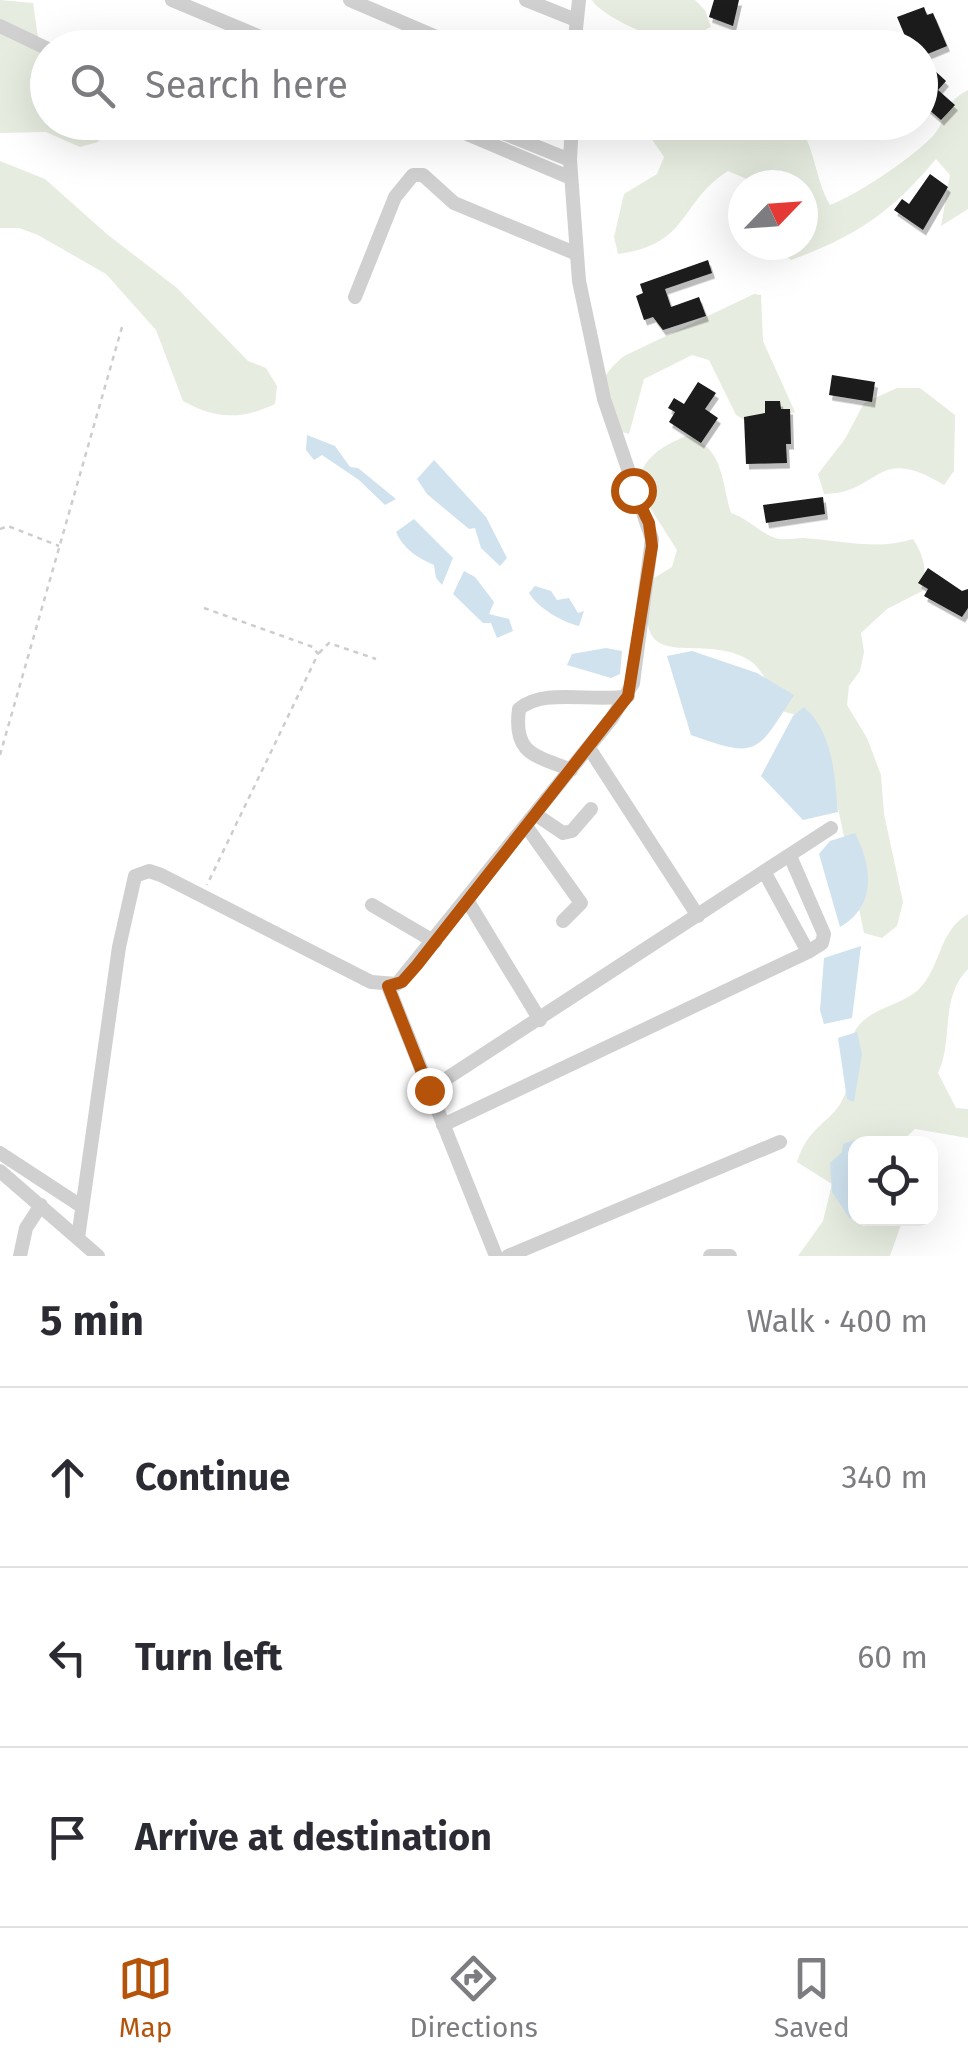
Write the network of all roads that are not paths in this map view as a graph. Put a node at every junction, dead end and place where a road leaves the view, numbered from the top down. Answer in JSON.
{"nodes":[{"id":1,"x":172,"y":0,"type":"edge"},
{"id":2,"x":350,"y":0,"type":"edge"},
{"id":3,"x":526,"y":0,"type":"edge"},
{"id":4,"x":579,"y":0,"type":"edge"},
{"id":5,"x":576,"y":20,"type":"junction"},
{"id":6,"x":0,"y":26,"type":"edge"},
{"id":7,"x":244,"y":30,"type":"edge"},
{"id":8,"x":420,"y":30,"type":"edge"},
{"id":9,"x":575,"y":30,"type":"edge"},
{"id":10,"x":30,"y":40,"type":"edge"},
{"id":11,"x":481,"y":140,"type":"edge"},
{"id":12,"x":521,"y":140,"type":"edge"},
{"id":13,"x":571,"y":140,"type":"edge"},
{"id":14,"x":570,"y":160,"type":"junction"},
{"id":15,"x":571,"y":178,"type":"junction"},
{"id":16,"x":577,"y":254,"type":"junction"},
{"id":17,"x":354,"y":297,"type":"dead end"},
{"id":18,"x":628,"y":696,"type":"junction"},
{"id":19,"x":589,"y":748,"type":"junction"},
{"id":20,"x":571,"y":770,"type":"junction"},
{"id":21,"x":591,"y":809,"type":"dead end"},
{"id":22,"x":531,"y":820,"type":"junction"},
{"id":23,"x":831,"y":828,"type":"dead end"},
{"id":24,"x":790,"y":856,"type":"junction"},
{"id":25,"x":765,"y":873,"type":"junction"},
{"id":26,"x":466,"y":900,"type":"junction"},
{"id":27,"x":372,"y":905,"type":"dead end"},
{"id":28,"x":698,"y":916,"type":"junction"},
{"id":29,"x":563,"y":921,"type":"dead end"},
{"id":30,"x":434,"y":942,"type":"junction"},
{"id":31,"x":808,"y":952,"type":"junction"},
{"id":32,"x":388,"y":986,"type":"junction"},
{"id":33,"x":540,"y":1020,"type":"junction"},
{"id":34,"x":429,"y":1090,"type":"junction"},
{"id":35,"x":443,"y":1125,"type":"junction"},
{"id":36,"x":780,"y":1142,"type":"dead end"},
{"id":37,"x":0,"y":1153,"type":"edge"},
{"id":38,"x":0,"y":1171,"type":"edge"},
{"id":39,"x":42,"y":1206,"type":"junction"},
{"id":40,"x":81,"y":1206,"type":"junction"},
{"id":41,"x":78,"y":1238,"type":"junction"},
{"id":42,"x":20,"y":1256,"type":"edge"},
{"id":43,"x":98,"y":1256,"type":"edge"},
{"id":44,"x":496,"y":1256,"type":"edge"},
{"id":45,"x":508,"y":1256,"type":"edge"},
{"id":46,"x":710,"y":1256,"type":"edge"},
{"id":47,"x":730,"y":1256,"type":"edge"}],
"edges":[{"from":1,"to":7,"type":"street"},
{"from":2,"to":8,"type":"street"},
{"from":3,"to":5,"type":"street"},
{"from":4,"to":5,"type":"street"},
{"from":5,"to":9,"type":"street"},
{"from":6,"to":10,"type":"street"},
{"from":11,"to":15,"type":"street"},
{"from":12,"to":14,"type":"street"},
{"from":13,"to":14,"type":"street"},
{"from":14,"to":15,"type":"street"},
{"from":15,"to":16,"type":"street"},
{"from":16,"to":17,"type":"street"},
{"from":16,"to":18,"type":"street"},
{"from":18,"to":19,"type":"street"},
{"from":18,"to":20,"type":"street"},
{"from":19,"to":20,"type":"street"},
{"from":19,"to":28,"type":"street"},
{"from":20,"to":22,"type":"street"},
{"from":21,"to":22,"type":"street"},
{"from":22,"to":26,"type":"street"},
{"from":22,"to":29,"type":"street"},
{"from":23,"to":24,"type":"street"},
{"from":24,"to":25,"type":"street"},
{"from":24,"to":31,"type":"street"},
{"from":25,"to":28,"type":"street"},
{"from":25,"to":31,"type":"street"},
{"from":26,"to":30,"type":"street"},
{"from":26,"to":33,"type":"street"},
{"from":27,"to":30,"type":"street"},
{"from":28,"to":33,"type":"street"},
{"from":30,"to":32,"type":"street"},
{"from":31,"to":35,"type":"street"},
{"from":32,"to":34,"type":"street"},
{"from":32,"to":40,"type":"street"},
{"from":33,"to":34,"type":"street"},
{"from":34,"to":35,"type":"street"},
{"from":35,"to":44,"type":"street"},
{"from":36,"to":45,"type":"street"},
{"from":37,"to":40,"type":"street"},
{"from":38,"to":39,"type":"street"},
{"from":39,"to":41,"type":"street"},
{"from":39,"to":42,"type":"street"},
{"from":40,"to":41,"type":"street"},
{"from":41,"to":43,"type":"street"},
{"from":46,"to":47,"type":"street"}]}
